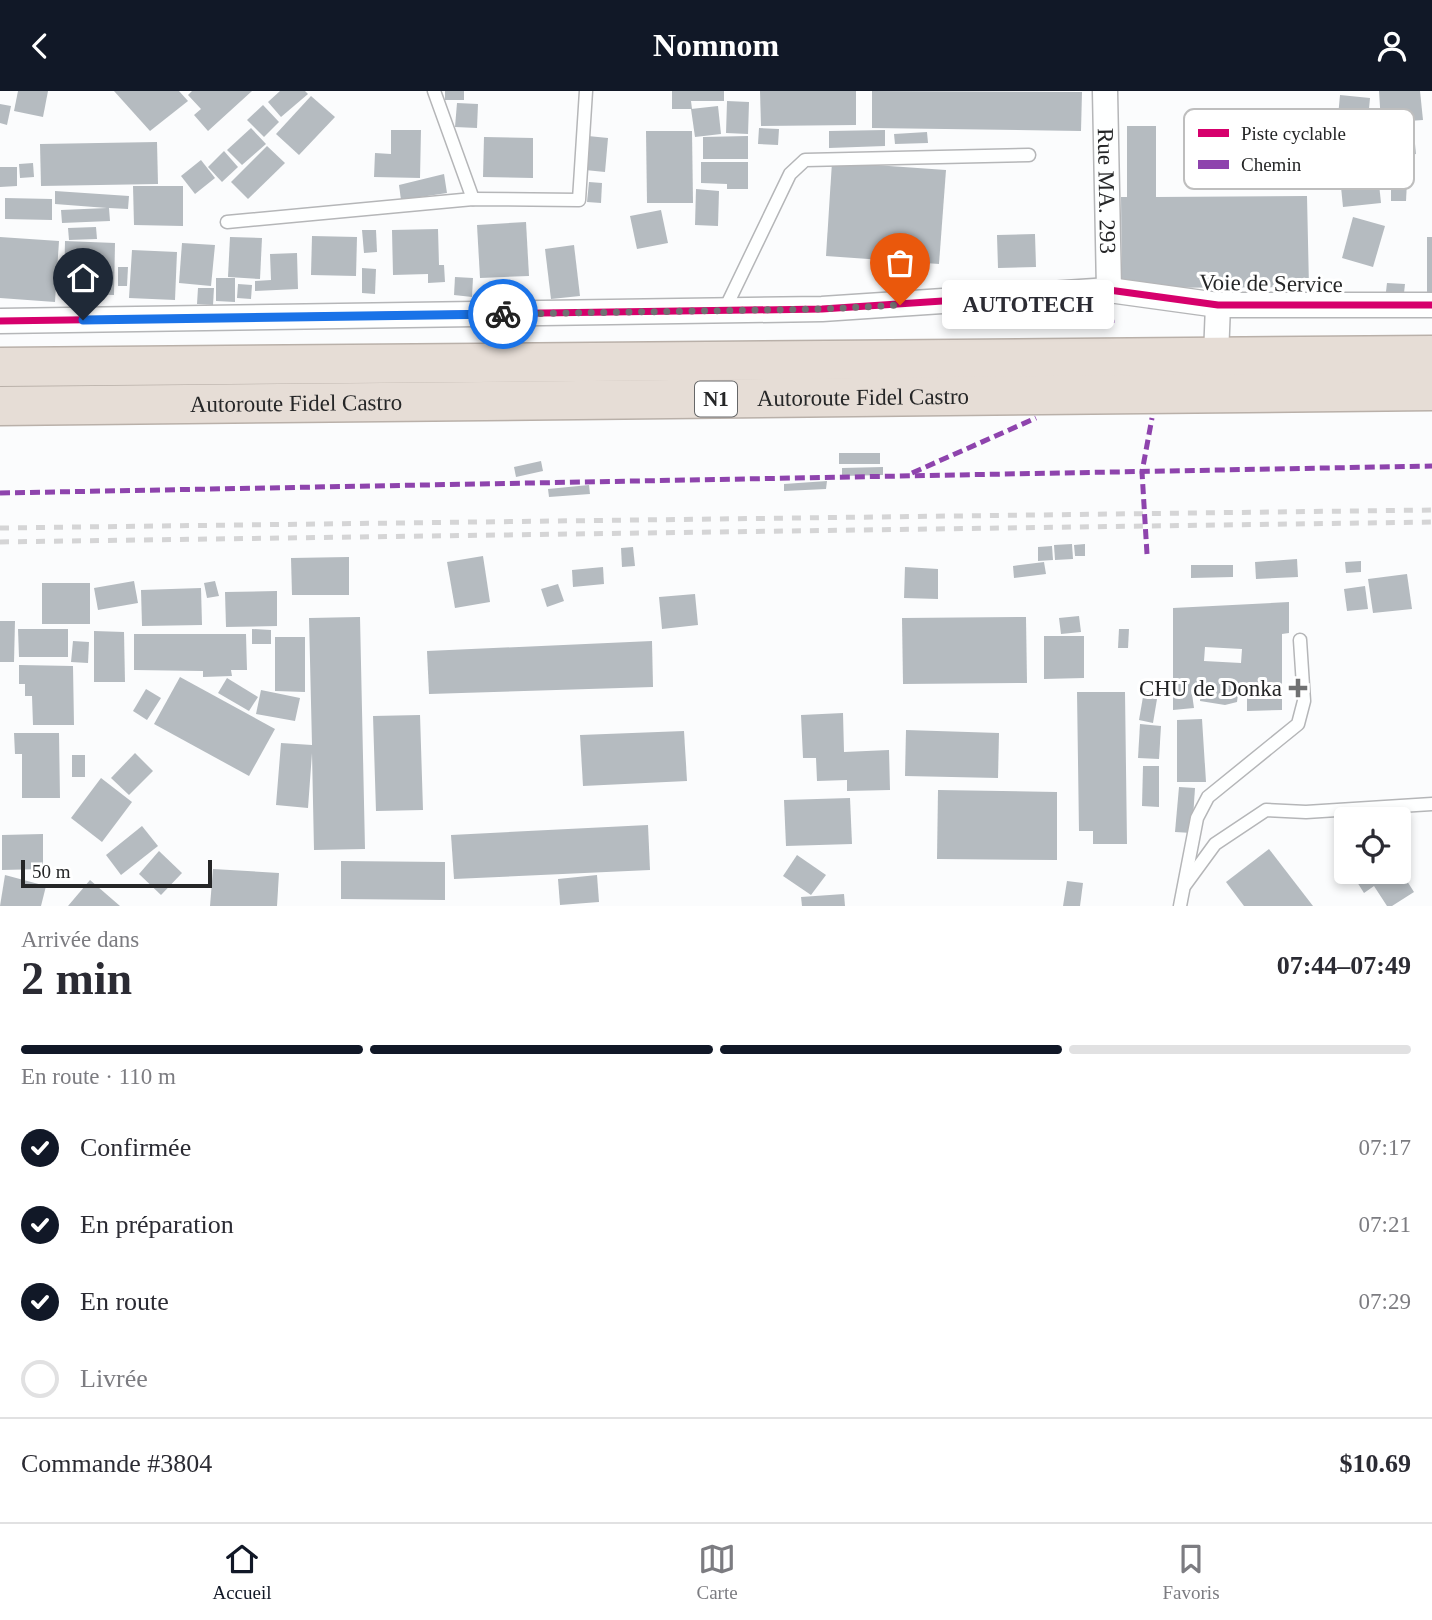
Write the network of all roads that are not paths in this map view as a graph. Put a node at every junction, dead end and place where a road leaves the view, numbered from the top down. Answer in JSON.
{"nodes":[{"id":1,"x":434,"y":91,"type":"edge"},
{"id":2,"x":586,"y":91,"type":"edge"},
{"id":3,"x":1105,"y":91,"type":"edge"},
{"id":4,"x":1029,"y":155,"type":"dead end"},
{"id":5,"x":473,"y":199,"type":"junction"},
{"id":6,"x":227,"y":222,"type":"dead end"},
{"id":7,"x":1109,"y":290,"type":"junction"},
{"id":8,"x":1217,"y":305,"type":"junction"},
{"id":9,"x":1432,"y":305,"type":"edge"},
{"id":10,"x":723,"y":311,"type":"junction"},
{"id":11,"x":0,"y":321,"type":"edge"},
{"id":12,"x":1432,"y":355,"type":"edge"},
{"id":13,"x":1216,"y":356,"type":"junction"},
{"id":14,"x":0,"y":367,"type":"edge"},
{"id":15,"x":1432,"y":391,"type":"edge"},
{"id":16,"x":0,"y":406,"type":"edge"},
{"id":17,"x":1300,"y":640,"type":"dead end"},
{"id":18,"x":1432,"y":804,"type":"edge"},
{"id":19,"x":1181,"y":891,"type":"junction"},
{"id":20,"x":1180,"y":906,"type":"edge"}],
"edges":[{"from":1,"to":5,"type":"lane"},
{"from":2,"to":5,"type":"lane"},
{"from":3,"to":7,"type":"street","name":"Rue MA. 293"},
{"from":4,"to":10,"type":"lane"},
{"from":5,"to":6,"type":"lane"},
{"from":7,"to":8,"type":"street","name":"Voie de Service"},
{"from":7,"to":10,"type":"street","name":"Voie de Service"},
{"from":8,"to":9,"type":"street","name":"Voie de Service"},
{"from":8,"to":13,"type":"street"},
{"from":10,"to":11,"type":"street","name":"Voie de Service"},
{"from":12,"to":13,"type":"highway","name":"Autoroute Fidel Castro","number":"N1"},
{"from":13,"to":14,"type":"highway","name":"Autoroute Fidel Castro","number":"N1"},
{"from":15,"to":16,"type":"highway","name":"Autoroute Fidel Castro","number":"N1"},
{"from":17,"to":19,"type":"lane"},
{"from":18,"to":19,"type":"lane"},
{"from":19,"to":20,"type":"lane"}]}
